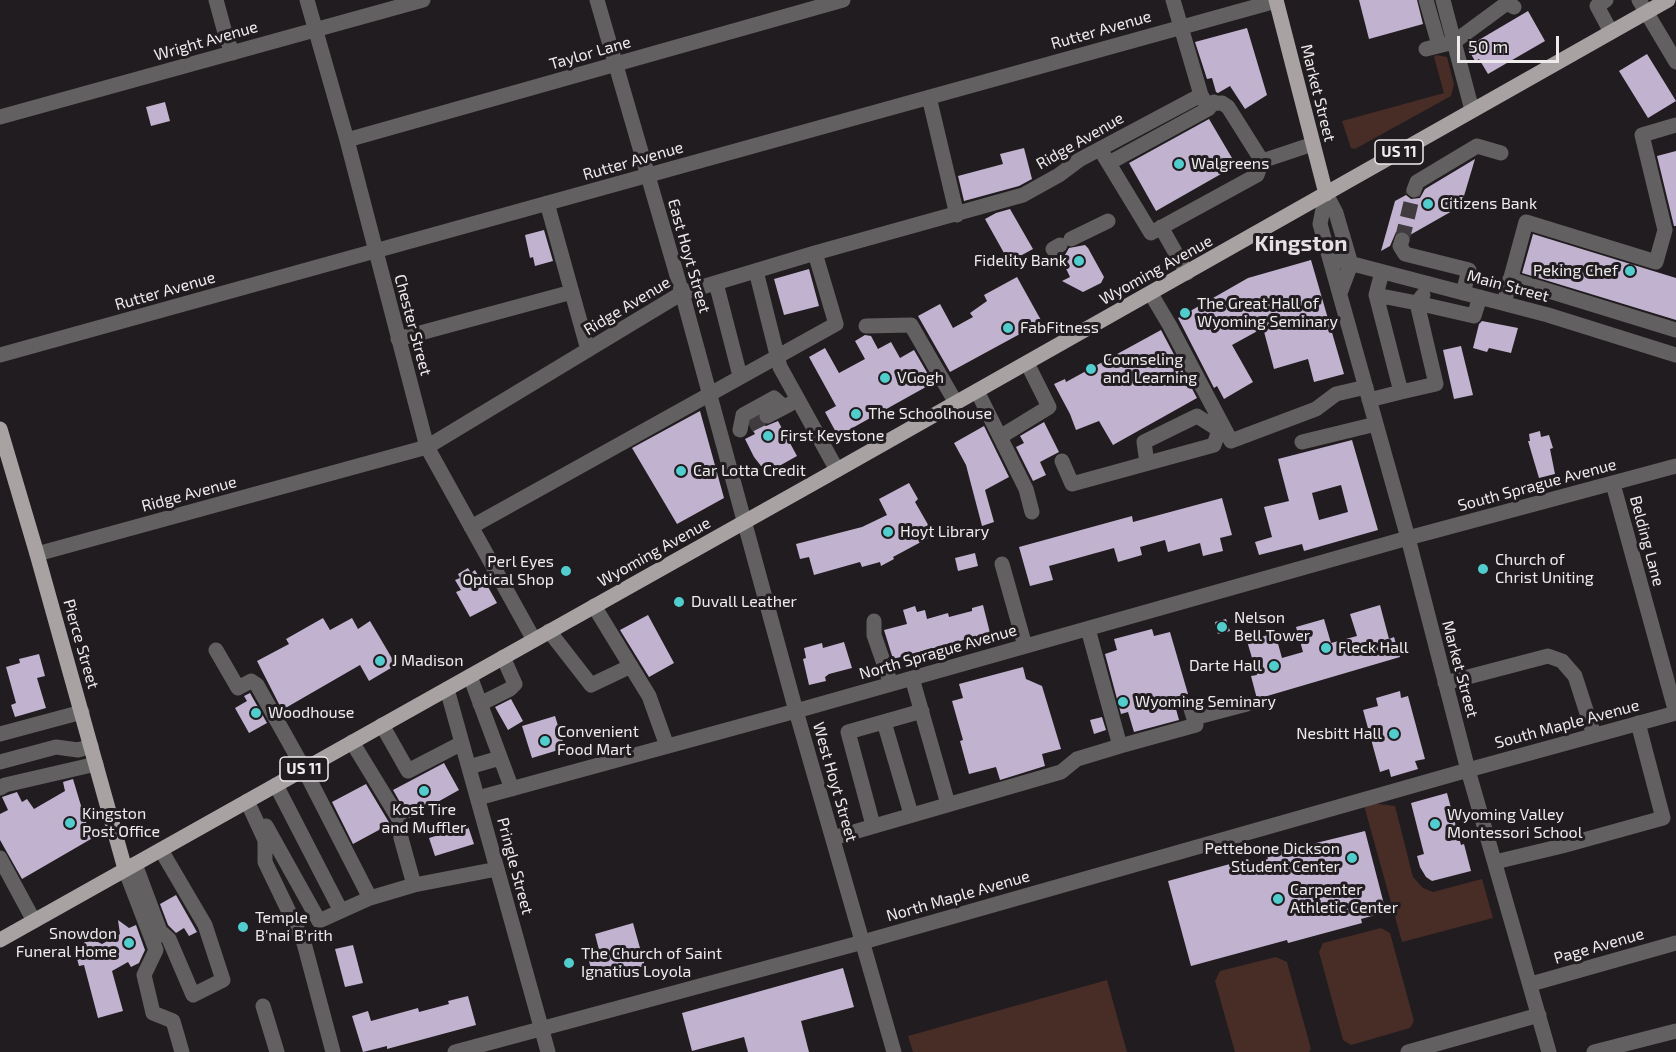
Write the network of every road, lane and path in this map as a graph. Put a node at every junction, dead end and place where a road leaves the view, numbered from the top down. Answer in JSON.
{"nodes":[{"id":1,"x":216,"y":0,"type":"edge"},
{"id":2,"x":307,"y":0,"type":"edge"},
{"id":3,"x":423,"y":0,"type":"edge"},
{"id":4,"x":597,"y":0,"type":"edge"},
{"id":5,"x":843,"y":0,"type":"edge"},
{"id":6,"x":1173,"y":0,"type":"edge"},
{"id":7,"x":1276,"y":0,"type":"edge"},
{"id":8,"x":1426,"y":0,"type":"edge"},
{"id":9,"x":1443,"y":0,"type":"edge"},
{"id":10,"x":1665,"y":1,"type":"edge"},
{"id":11,"x":1599,"y":2,"type":"edge"},
{"id":12,"x":1511,"y":5,"type":"dead end"},
{"id":13,"x":1643,"y":6,"type":"edge"},
{"id":14,"x":1180,"y":27,"type":"junction"},
{"id":15,"x":315,"y":30,"type":"junction"},
{"id":16,"x":1611,"y":32,"type":"junction"},
{"id":17,"x":1440,"y":45,"type":"junction"},
{"id":18,"x":232,"y":52,"type":"junction"},
{"id":19,"x":1676,"y":62,"type":"edge"},
{"id":20,"x":615,"y":65,"type":"junction"},
{"id":21,"x":929,"y":97,"type":"junction"},
{"id":22,"x":1207,"y":100,"type":"junction"},
{"id":23,"x":1472,"y":110,"type":"junction"},
{"id":24,"x":0,"y":117,"type":"edge"},
{"id":25,"x":1676,"y":125,"type":"edge"},
{"id":26,"x":347,"y":140,"type":"junction"},
{"id":27,"x":1312,"y":144,"type":"junction"},
{"id":28,"x":1501,"y":153,"type":"dead end"},
{"id":29,"x":1105,"y":156,"type":"junction"},
{"id":30,"x":1262,"y":161,"type":"junction"},
{"id":31,"x":647,"y":175,"type":"junction"},
{"id":32,"x":1414,"y":190,"type":"tunnel mouth"},
{"id":33,"x":1326,"y":194,"type":"junction"},
{"id":34,"x":548,"y":203,"type":"junction"},
{"id":35,"x":957,"y":215,"type":"junction"},
{"id":36,"x":1108,"y":221,"type":"dead end"},
{"id":37,"x":1161,"y":227,"type":"junction"},
{"id":38,"x":1402,"y":240,"type":"dead end"},
{"id":39,"x":1062,"y":245,"type":"dead end"},
{"id":40,"x":375,"y":251,"type":"junction"},
{"id":41,"x":815,"y":252,"type":"junction"},
{"id":42,"x":1330,"y":258,"type":"junction"},
{"id":43,"x":1351,"y":264,"type":"junction"},
{"id":44,"x":756,"y":271,"type":"junction"},
{"id":45,"x":1382,"y":272,"type":"junction"},
{"id":46,"x":1187,"y":273,"type":"junction"},
{"id":47,"x":1510,"y":279,"type":"junction"},
{"id":48,"x":716,"y":283,"type":"junction"},
{"id":49,"x":1431,"y":284,"type":"junction"},
{"id":50,"x":572,"y":292,"type":"junction"},
{"id":51,"x":682,"y":293,"type":"junction"},
{"id":52,"x":1463,"y":293,"type":"junction"},
{"id":53,"x":1151,"y":294,"type":"junction"},
{"id":54,"x":1340,"y":294,"type":"junction"},
{"id":55,"x":1376,"y":295,"type":"junction"},
{"id":56,"x":1480,"y":297,"type":"junction"},
{"id":57,"x":1417,"y":303,"type":"junction"},
{"id":58,"x":1504,"y":303,"type":"junction"},
{"id":59,"x":866,"y":326,"type":"dead end"},
{"id":60,"x":1676,"y":330,"type":"edge"},
{"id":61,"x":398,"y":339,"type":"junction"},
{"id":62,"x":588,"y":350,"type":"junction"},
{"id":63,"x":0,"y":355,"type":"edge"},
{"id":64,"x":1676,"y":355,"type":"edge"},
{"id":65,"x":778,"y":356,"type":"junction"},
{"id":66,"x":1027,"y":363,"type":"junction"},
{"id":67,"x":740,"y":376,"type":"junction"},
{"id":68,"x":977,"y":391,"type":"junction"},
{"id":69,"x":1401,"y":392,"type":"junction"},
{"id":70,"x":709,"y":393,"type":"junction"},
{"id":71,"x":1367,"y":394,"type":"junction"},
{"id":72,"x":798,"y":400,"type":"junction"},
{"id":73,"x":956,"y":403,"type":"junction"},
{"id":74,"x":784,"y":407,"type":"junction"},
{"id":75,"x":767,"y":416,"type":"tunnel mouth"},
{"id":76,"x":1376,"y":424,"type":"junction"},
{"id":77,"x":0,"y":429,"type":"edge"},
{"id":78,"x":1222,"y":429,"type":"junction"},
{"id":79,"x":1000,"y":437,"type":"junction"},
{"id":80,"x":722,"y":438,"type":"junction"},
{"id":81,"x":1302,"y":442,"type":"dead end"},
{"id":82,"x":428,"y":447,"type":"junction"},
{"id":83,"x":1062,"y":461,"type":"dead end"},
{"id":84,"x":1147,"y":463,"type":"junction"},
{"id":85,"x":1676,"y":466,"type":"edge"},
{"id":86,"x":837,"y":470,"type":"junction"},
{"id":87,"x":1613,"y":483,"type":"junction"},
{"id":88,"x":1032,"y":512,"type":"dead end"},
{"id":89,"x":744,"y":522,"type":"junction"},
{"id":90,"x":471,"y":527,"type":"junction"},
{"id":91,"x":1408,"y":538,"type":"junction"},
{"id":92,"x":37,"y":554,"type":"junction"},
{"id":93,"x":1002,"y":564,"type":"dead end"},
{"id":94,"x":594,"y":606,"type":"junction"},
{"id":95,"x":874,"y":621,"type":"dead end"},
{"id":96,"x":1088,"y":629,"type":"junction"},
{"id":97,"x":549,"y":632,"type":"junction"},
{"id":98,"x":534,"y":640,"type":"junction"},
{"id":99,"x":1025,"y":646,"type":"junction"},
{"id":100,"x":216,"y":650,"type":"dead end"},
{"id":101,"x":503,"y":657,"type":"junction"},
{"id":102,"x":631,"y":666,"type":"junction"},
{"id":103,"x":470,"y":676,"type":"junction"},
{"id":104,"x":912,"y":678,"type":"junction"},
{"id":105,"x":1445,"y":682,"type":"junction"},
{"id":106,"x":891,"y":684,"type":"junction"},
{"id":107,"x":447,"y":689,"type":"junction"},
{"id":108,"x":480,"y":704,"type":"junction"},
{"id":109,"x":1246,"y":704,"type":"dead end"},
{"id":110,"x":796,"y":711,"type":"junction"},
{"id":111,"x":922,"y":711,"type":"junction"},
{"id":112,"x":82,"y":712,"type":"junction"},
{"id":113,"x":1676,"y":713,"type":"edge"},
{"id":114,"x":884,"y":722,"type":"junction"},
{"id":115,"x":1638,"y":723,"type":"junction"},
{"id":116,"x":382,"y":725,"type":"junction"},
{"id":117,"x":0,"y":734,"type":"edge"},
{"id":118,"x":1594,"y":735,"type":"junction"},
{"id":119,"x":352,"y":742,"type":"junction"},
{"id":120,"x":462,"y":743,"type":"junction"},
{"id":121,"x":91,"y":746,"type":"junction"},
{"id":122,"x":667,"y":746,"type":"junction"},
{"id":123,"x":1120,"y":746,"type":"junction"},
{"id":124,"x":500,"y":758,"type":"junction"},
{"id":125,"x":0,"y":762,"type":"edge"},
{"id":126,"x":96,"y":764,"type":"junction"},
{"id":127,"x":469,"y":767,"type":"junction"},
{"id":128,"x":304,"y":769,"type":"junction"},
{"id":129,"x":1468,"y":770,"type":"junction"},
{"id":130,"x":276,"y":785,"type":"junction"},
{"id":131,"x":0,"y":788,"type":"edge"},
{"id":132,"x":512,"y":789,"type":"junction"},
{"id":133,"x":478,"y":798,"type":"junction"},
{"id":134,"x":249,"y":800,"type":"junction"},
{"id":135,"x":948,"y":804,"type":"junction"},
{"id":136,"x":911,"y":814,"type":"junction"},
{"id":137,"x":873,"y":825,"type":"junction"},
{"id":138,"x":833,"y":837,"type":"junction"},
{"id":139,"x":161,"y":850,"type":"junction"},
{"id":140,"x":0,"y":858,"type":"edge"},
{"id":141,"x":1496,"y":862,"type":"junction"},
{"id":142,"x":130,"y":867,"type":"junction"},
{"id":143,"x":497,"y":869,"type":"junction"},
{"id":144,"x":414,"y":885,"type":"junction"},
{"id":145,"x":370,"y":898,"type":"junction"},
{"id":146,"x":341,"y":911,"type":"junction"},
{"id":147,"x":34,"y":921,"type":"junction"},
{"id":148,"x":0,"y":940,"type":"edge"},
{"id":149,"x":863,"y":942,"type":"junction"},
{"id":150,"x":1676,"y":943,"type":"edge"},
{"id":151,"x":1531,"y":984,"type":"junction"},
{"id":152,"x":263,"y":1006,"type":"dead end"},
{"id":153,"x":1539,"y":1015,"type":"junction"},
{"id":154,"x":542,"y":1030,"type":"junction"},
{"id":155,"x":1676,"y":1031,"type":"edge"},
{"id":156,"x":1632,"y":1047,"type":"edge"},
{"id":157,"x":182,"y":1052,"type":"edge"},
{"id":158,"x":277,"y":1052,"type":"edge"},
{"id":159,"x":333,"y":1052,"type":"edge"},
{"id":160,"x":455,"y":1052,"type":"edge"},
{"id":161,"x":548,"y":1052,"type":"edge"},
{"id":162,"x":894,"y":1052,"type":"edge"},
{"id":163,"x":1408,"y":1052,"type":"edge"},
{"id":164,"x":1549,"y":1052,"type":"edge"},
{"id":165,"x":1594,"y":1052,"type":"edge"}],
"edges":[{"from":1,"to":18,"type":"street"},
{"from":2,"to":15,"type":"street","name":"Chester Street"},
{"from":3,"to":15,"type":"street","name":"Wright Avenue"},
{"from":4,"to":20,"type":"street","name":"East Hoyt Street"},
{"from":5,"to":20,"type":"street","name":"Taylor Lane"},
{"from":6,"to":14,"type":"street"},
{"from":7,"to":14,"type":"street","name":"Rutter Avenue"},
{"from":7,"to":27,"type":"main road","name":"Market Street"},
{"from":8,"to":17,"type":"street"},
{"from":9,"to":17,"type":"street"},
{"from":10,"to":13,"type":"main road","number":"US 11"},
{"from":11,"to":16,"type":"street"},
{"from":12,"to":17,"type":"street"},
{"from":13,"to":16,"type":"main road","number":"US 11"},
{"from":13,"to":19,"type":"street"},
{"from":14,"to":21,"type":"street","name":"Rutter Avenue"},
{"from":14,"to":22,"type":"street"},
{"from":15,"to":18,"type":"street","name":"Wright Avenue"},
{"from":15,"to":26,"type":"street","name":"Chester Street"},
{"from":16,"to":23,"type":"main road","number":"US 11"},
{"from":17,"to":23,"type":"street"},
{"from":18,"to":24,"type":"street","name":"Wright Avenue"},
{"from":20,"to":26,"type":"street","name":"Taylor Lane"},
{"from":20,"to":31,"type":"street","name":"East Hoyt Street"},
{"from":21,"to":31,"type":"street","name":"Rutter Avenue"},
{"from":21,"to":35,"type":"street"},
{"from":22,"to":29,"type":"street","name":"Ridge Avenue"},
{"from":22,"to":30,"type":"street"},
{"from":23,"to":33,"type":"main road","number":"US 11"},
{"from":25,"to":47,"type":"street"},
{"from":26,"to":40,"type":"street","name":"Chester Street"},
{"from":27,"to":30,"type":"street"},
{"from":27,"to":33,"type":"main road","name":"Market Street"},
{"from":28,"to":32,"type":"street"},
{"from":29,"to":35,"type":"street","name":"Ridge Avenue"},
{"from":29,"to":37,"type":"street"},
{"from":30,"to":37,"type":"street"},
{"from":31,"to":34,"type":"street","name":"Rutter Avenue"},
{"from":31,"to":51,"type":"street","name":"East Hoyt Street"},
{"from":33,"to":42,"type":"street","name":"Market Street"},
{"from":33,"to":43,"type":"street","name":"Market Street"},
{"from":33,"to":46,"type":"main road","name":"Wyoming Avenue","number":"US 11"},
{"from":34,"to":40,"type":"street","name":"Rutter Avenue"},
{"from":34,"to":50,"type":"street"},
{"from":35,"to":41,"type":"street","name":"Ridge Avenue"},
{"from":36,"to":39,"type":"street"},
{"from":37,"to":46,"type":"street"},
{"from":38,"to":52,"type":"street"},
{"from":40,"to":61,"type":"street","name":"Chester Street"},
{"from":40,"to":63,"type":"street","name":"Rutter Avenue"},
{"from":41,"to":44,"type":"street","name":"Ridge Avenue"},
{"from":41,"to":65,"type":"street"},
{"from":42,"to":43,"type":"street","name":"Main Street"},
{"from":42,"to":54,"type":"street","name":"Market Street"},
{"from":43,"to":45,"type":"street","name":"Main Street"},
{"from":43,"to":54,"type":"street"},
{"from":44,"to":48,"type":"street","name":"Ridge Avenue"},
{"from":44,"to":65,"type":"street"},
{"from":45,"to":49,"type":"street","name":"Main Street"},
{"from":45,"to":55,"type":"street"},
{"from":46,"to":53,"type":"main road","name":"Wyoming Avenue","number":"US 11"},
{"from":47,"to":58,"type":"street"},
{"from":47,"to":60,"type":"street"},
{"from":48,"to":51,"type":"street","name":"Ridge Avenue"},
{"from":48,"to":67,"type":"street"},
{"from":49,"to":52,"type":"street","name":"Main Street"},
{"from":49,"to":57,"type":"street"},
{"from":50,"to":61,"type":"street"},
{"from":50,"to":62,"type":"street"},
{"from":51,"to":62,"type":"street","name":"Ridge Avenue"},
{"from":51,"to":70,"type":"street","name":"East Hoyt Street"},
{"from":52,"to":56,"type":"street","name":"Main Street"},
{"from":53,"to":66,"type":"main road","name":"Wyoming Avenue","number":"US 11"},
{"from":53,"to":78,"type":"street"},
{"from":54,"to":71,"type":"street","name":"Market Street"},
{"from":55,"to":57,"type":"street"},
{"from":55,"to":69,"type":"street"},
{"from":56,"to":57,"type":"street"},
{"from":56,"to":58,"type":"street","name":"Main Street"},
{"from":57,"to":69,"type":"street"},
{"from":58,"to":64,"type":"street","name":"Main Street"},
{"from":59,"to":73,"type":"street"},
{"from":61,"to":82,"type":"street","name":"Chester Street"},
{"from":62,"to":82,"type":"street","name":"Ridge Avenue"},
{"from":65,"to":67,"type":"street"},
{"from":65,"to":72,"type":"street"},
{"from":66,"to":68,"type":"main road","name":"Wyoming Avenue","number":"US 11"},
{"from":66,"to":79,"type":"street"},
{"from":67,"to":70,"type":"street"},
{"from":68,"to":73,"type":"main road","name":"Wyoming Avenue","number":"US 11"},
{"from":68,"to":79,"type":"street"},
{"from":69,"to":71,"type":"street"},
{"from":70,"to":80,"type":"street","name":"East Hoyt Street"},
{"from":70,"to":90,"type":"street"},
{"from":71,"to":76,"type":"street","name":"Market Street"},
{"from":71,"to":78,"type":"street"},
{"from":72,"to":74,"type":"street"},
{"from":72,"to":86,"type":"street"},
{"from":73,"to":86,"type":"main road","name":"Wyoming Avenue","number":"US 11"},
{"from":74,"to":75,"type":"street"},
{"from":74,"to":80,"type":"street"},
{"from":76,"to":81,"type":"street"},
{"from":76,"to":91,"type":"street","name":"Market Street"},
{"from":77,"to":92,"type":"main road","name":"Pierce Street"},
{"from":78,"to":84,"type":"street"},
{"from":78,"to":84,"type":"street"},
{"from":79,"to":88,"type":"street"},
{"from":80,"to":89,"type":"street","name":"East Hoyt Street"},
{"from":82,"to":90,"type":"street","name":"Chester Street"},
{"from":82,"to":92,"type":"street","name":"Ridge Avenue"},
{"from":83,"to":84,"type":"street"},
{"from":85,"to":87,"type":"street","name":"South Sprague Avenue"},
{"from":86,"to":89,"type":"main road","name":"Wyoming Avenue","number":"US 11"},
{"from":87,"to":91,"type":"street","name":"South Sprague Avenue"},
{"from":87,"to":113,"type":"street","name":"Belding Lane"},
{"from":89,"to":94,"type":"main road","name":"Wyoming Avenue","number":"US 11"},
{"from":89,"to":110,"type":"street","name":"West Hoyt Street"},
{"from":90,"to":98,"type":"street","name":"Chester Street"},
{"from":91,"to":96,"type":"street","name":"North Sprague Avenue"},
{"from":91,"to":105,"type":"street","name":"Market Street"},
{"from":92,"to":112,"type":"main road","name":"Pierce Street"},
{"from":93,"to":99,"type":"street"},
{"from":94,"to":97,"type":"main road","name":"Wyoming Avenue","number":"US 11"},
{"from":94,"to":102,"type":"street"},
{"from":95,"to":106,"type":"street"},
{"from":96,"to":99,"type":"street","name":"North Sprague Avenue"},
{"from":96,"to":123,"type":"street"},
{"from":97,"to":98,"type":"main road","name":"Wyoming Avenue","number":"US 11"},
{"from":97,"to":102,"type":"street"},
{"from":98,"to":101,"type":"main road","name":"Wyoming Avenue","number":"US 11"},
{"from":99,"to":104,"type":"street","name":"North Sprague Avenue"},
{"from":100,"to":128,"type":"street"},
{"from":101,"to":103,"type":"main road","name":"Wyoming Avenue","number":"US 11"},
{"from":101,"to":108,"type":"street"},
{"from":102,"to":122,"type":"street"},
{"from":103,"to":107,"type":"main road","name":"Wyoming Avenue","number":"US 11"},
{"from":103,"to":108,"type":"street"},
{"from":104,"to":106,"type":"street","name":"North Sprague Avenue"},
{"from":104,"to":111,"type":"street"},
{"from":105,"to":118,"type":"street"},
{"from":105,"to":129,"type":"street","name":"Market Street"},
{"from":106,"to":110,"type":"street","name":"North Sprague Avenue"},
{"from":107,"to":116,"type":"main road","name":"Wyoming Avenue","number":"US 11"},
{"from":107,"to":120,"type":"street","name":"Pringle Street"},
{"from":108,"to":124,"type":"street"},
{"from":109,"to":123,"type":"street"},
{"from":110,"to":122,"type":"street","name":"North Sprague Avenue"},
{"from":110,"to":138,"type":"street","name":"West Hoyt Street"},
{"from":111,"to":114,"type":"street"},
{"from":111,"to":135,"type":"street"},
{"from":112,"to":117,"type":"street"},
{"from":112,"to":121,"type":"main road","name":"Pierce Street"},
{"from":113,"to":115,"type":"street","name":"South Maple Avenue"},
{"from":114,"to":136,"type":"street"},
{"from":114,"to":137,"type":"street"},
{"from":115,"to":118,"type":"street","name":"South Maple Avenue"},
{"from":115,"to":141,"type":"street"},
{"from":116,"to":119,"type":"main road","name":"Wyoming Avenue","number":"US 11"},
{"from":116,"to":120,"type":"street"},
{"from":118,"to":129,"type":"street","name":"South Maple Avenue"},
{"from":119,"to":128,"type":"main road","name":"Wyoming Avenue","number":"US 11"},
{"from":119,"to":144,"type":"street"},
{"from":120,"to":127,"type":"street","name":"Pringle Street"},
{"from":121,"to":125,"type":"street"},
{"from":121,"to":126,"type":"main road","name":"Pierce Street"},
{"from":122,"to":132,"type":"street","name":"North Sprague Avenue"},
{"from":123,"to":135,"type":"street"},
{"from":124,"to":127,"type":"street"},
{"from":124,"to":132,"type":"street"},
{"from":126,"to":131,"type":"street"},
{"from":126,"to":142,"type":"main road","name":"Pierce Street"},
{"from":127,"to":133,"type":"street","name":"Pringle Street"},
{"from":128,"to":130,"type":"main road","name":"Wyoming Avenue","number":"US 11"},
{"from":128,"to":145,"type":"street"},
{"from":129,"to":141,"type":"street","name":"Market Street"},
{"from":129,"to":149,"type":"street","name":"North Maple Avenue"},
{"from":130,"to":134,"type":"main road","name":"Wyoming Avenue","number":"US 11"},
{"from":130,"to":146,"type":"street"},
{"from":132,"to":133,"type":"street","name":"North Sprague Avenue"},
{"from":133,"to":143,"type":"street","name":"Pringle Street"},
{"from":134,"to":139,"type":"main road","name":"Wyoming Avenue","number":"US 11"},
{"from":134,"to":146,"type":"street"},
{"from":134,"to":159,"type":"street"},
{"from":135,"to":136,"type":"street"},
{"from":136,"to":137,"type":"street"},
{"from":137,"to":138,"type":"street"},
{"from":138,"to":149,"type":"street","name":"West Hoyt Street"},
{"from":139,"to":142,"type":"main road","name":"Wyoming Avenue","number":"US 11"},
{"from":139,"to":142,"type":"street"},
{"from":140,"to":147,"type":"street"},
{"from":141,"to":151,"type":"street","name":"Market Street"},
{"from":142,"to":147,"type":"main road","name":"Wyoming Avenue","number":"US 11"},
{"from":142,"to":157,"type":"street"},
{"from":143,"to":144,"type":"street"},
{"from":143,"to":154,"type":"street","name":"Pringle Street"},
{"from":144,"to":145,"type":"street"},
{"from":145,"to":146,"type":"street"},
{"from":147,"to":148,"type":"main road","name":"Wyoming Avenue","number":"US 11"},
{"from":149,"to":154,"type":"street","name":"North Maple Avenue"},
{"from":149,"to":162,"type":"street","name":"West Hoyt Street"},
{"from":150,"to":151,"type":"street","name":"Page Avenue"},
{"from":151,"to":153,"type":"street","name":"Market Street"},
{"from":152,"to":158,"type":"street"},
{"from":153,"to":163,"type":"street"},
{"from":153,"to":164,"type":"street","name":"Market Street"},
{"from":154,"to":160,"type":"street","name":"North Maple Avenue"},
{"from":154,"to":161,"type":"street","name":"Pringle Street"},
{"from":155,"to":156,"type":"street"},
{"from":156,"to":165,"type":"street"}]}
